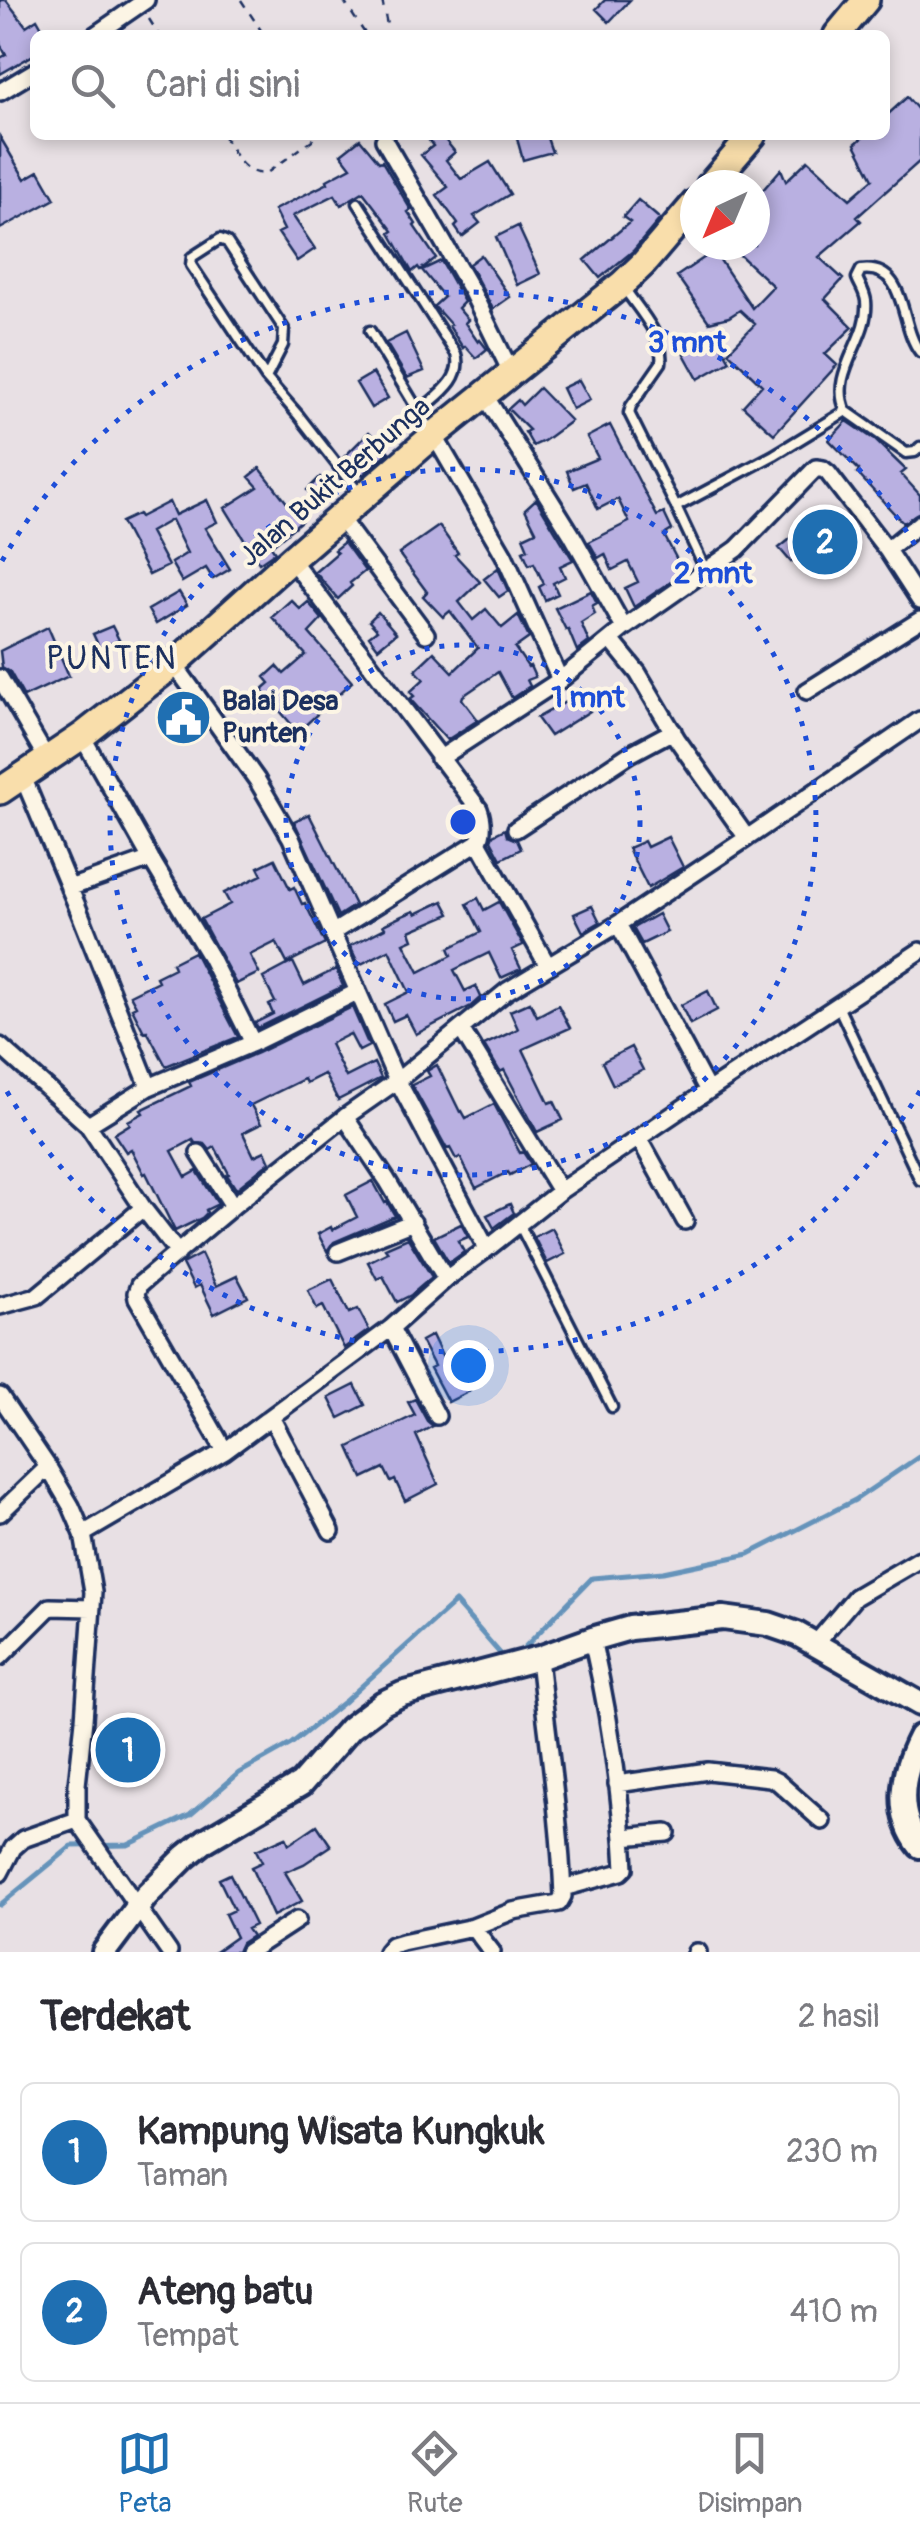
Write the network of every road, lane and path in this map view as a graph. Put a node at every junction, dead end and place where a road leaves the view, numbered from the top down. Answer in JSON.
{"nodes":[{"id":1,"x":241,"y":0,"type":"edge"},
{"id":2,"x":343,"y":0,"type":"edge"},
{"id":3,"x":382,"y":0,"type":"edge"},
{"id":4,"x":143,"y":2,"type":"edge"},
{"id":5,"x":862,"y":2,"type":"edge"},
{"id":6,"x":103,"y":30,"type":"edge"},
{"id":7,"x":157,"y":30,"type":"edge"},
{"id":8,"x":261,"y":30,"type":"edge"},
{"id":9,"x":363,"y":30,"type":"edge"},
{"id":10,"x":388,"y":30,"type":"edge"},
{"id":11,"x":841,"y":30,"type":"edge"},
{"id":12,"x":30,"y":74,"type":"edge"},
{"id":13,"x":0,"y":92,"type":"edge"},
{"id":14,"x":226,"y":140,"type":"edge"},
{"id":15,"x":312,"y":140,"type":"edge"},
{"id":16,"x":384,"y":140,"type":"dead end"},
{"id":17,"x":748,"y":140,"type":"edge"},
{"id":18,"x":723,"y":170,"type":"edge"},
{"id":19,"x":358,"y":203,"type":"dead end"},
{"id":20,"x":680,"y":221,"type":"edge"},
{"id":21,"x":622,"y":284,"type":"junction"},
{"id":22,"x":370,"y":332,"type":"dead end"},
{"id":23,"x":920,"y":352,"type":"edge"},
{"id":24,"x":511,"y":372,"type":"junction"},
{"id":25,"x":266,"y":378,"type":"junction"},
{"id":26,"x":484,"y":394,"type":"junction"},
{"id":27,"x":846,"y":410,"type":"junction"},
{"id":28,"x":419,"y":412,"type":"junction"},
{"id":29,"x":434,"y":436,"type":"junction"},
{"id":30,"x":920,"y":448,"type":"edge"},
{"id":31,"x":362,"y":497,"type":"junction"},
{"id":32,"x":676,"y":507,"type":"junction"},
{"id":33,"x":339,"y":517,"type":"junction"},
{"id":34,"x":920,"y":523,"type":"edge"},
{"id":35,"x":887,"y":550,"type":"junction"},
{"id":36,"x":291,"y":559,"type":"junction"},
{"id":37,"x":706,"y":571,"type":"junction"},
{"id":38,"x":920,"y":601,"type":"edge"},
{"id":39,"x":920,"y":620,"type":"edge"},
{"id":40,"x":624,"y":628,"type":"junction"},
{"id":41,"x":426,"y":634,"type":"dead end"},
{"id":42,"x":611,"y":640,"type":"junction"},
{"id":43,"x":174,"y":664,"type":"junction"},
{"id":44,"x":0,"y":678,"type":"edge"},
{"id":45,"x":560,"y":680,"type":"junction"},
{"id":46,"x":807,"y":691,"type":"dead end"},
{"id":47,"x":920,"y":720,"type":"edge"},
{"id":48,"x":672,"y":731,"type":"junction"},
{"id":49,"x":82,"y":736,"type":"junction"},
{"id":50,"x":48,"y":759,"type":"junction"},
{"id":51,"x":439,"y":759,"type":"junction"},
{"id":52,"x":22,"y":777,"type":"junction"},
{"id":53,"x":0,"y":792,"type":"edge"},
{"id":54,"x":516,"y":829,"type":"dead end"},
{"id":55,"x":747,"y":838,"type":"junction"},
{"id":56,"x":478,"y":842,"type":"junction"},
{"id":57,"x":151,"y":859,"type":"junction"},
{"id":58,"x":69,"y":888,"type":"junction"},
{"id":59,"x":618,"y":924,"type":"junction"},
{"id":60,"x":332,"y":933,"type":"junction"},
{"id":61,"x":920,"y":951,"type":"edge"},
{"id":62,"x":548,"y":966,"type":"junction"},
{"id":63,"x":357,"y":992,"type":"junction"},
{"id":64,"x":838,"y":1006,"type":"junction"},
{"id":65,"x":461,"y":1029,"type":"junction"},
{"id":66,"x":253,"y":1043,"type":"junction"},
{"id":67,"x":0,"y":1046,"type":"edge"},
{"id":68,"x":398,"y":1080,"type":"junction"},
{"id":69,"x":148,"y":1086,"type":"junction"},
{"id":70,"x":708,"y":1091,"type":"junction"},
{"id":71,"x":345,"y":1117,"type":"junction"},
{"id":72,"x":88,"y":1125,"type":"junction"},
{"id":73,"x":639,"y":1138,"type":"junction"},
{"id":74,"x":199,"y":1152,"type":"dead end"},
{"id":75,"x":920,"y":1180,"type":"edge"},
{"id":76,"x":560,"y":1191,"type":"junction"},
{"id":77,"x":232,"y":1206,"type":"junction"},
{"id":78,"x":143,"y":1208,"type":"junction"},
{"id":79,"x":685,"y":1220,"type":"dead end"},
{"id":80,"x":413,"y":1222,"type":"junction"},
{"id":81,"x":519,"y":1224,"type":"junction"},
{"id":82,"x":487,"y":1249,"type":"junction"},
{"id":83,"x":338,"y":1252,"type":"dead end"},
{"id":84,"x":178,"y":1253,"type":"junction"},
{"id":85,"x":446,"y":1278,"type":"junction"},
{"id":86,"x":0,"y":1306,"type":"edge"},
{"id":87,"x":391,"y":1328,"type":"junction"},
{"id":88,"x":0,"y":1396,"type":"edge"},
{"id":89,"x":612,"y":1407,"type":"dead end"},
{"id":90,"x":271,"y":1416,"type":"junction"},
{"id":91,"x":436,"y":1416,"type":"dead end"},
{"id":92,"x":225,"y":1451,"type":"junction"},
{"id":93,"x":48,"y":1468,"type":"junction"},
{"id":94,"x":0,"y":1514,"type":"edge"},
{"id":95,"x":331,"y":1531,"type":"dead end"},
{"id":96,"x":83,"y":1534,"type":"junction"},
{"id":97,"x":920,"y":1560,"type":"edge"},
{"id":98,"x":92,"y":1608,"type":"junction"},
{"id":99,"x":592,"y":1638,"type":"junction"},
{"id":100,"x":816,"y":1643,"type":"junction"},
{"id":101,"x":0,"y":1657,"type":"edge"},
{"id":102,"x":538,"y":1658,"type":"junction"},
{"id":103,"x":920,"y":1704,"type":"edge"},
{"id":104,"x":920,"y":1737,"type":"edge"},
{"id":105,"x":617,"y":1784,"type":"junction"},
{"id":106,"x":822,"y":1821,"type":"dead end"},
{"id":107,"x":81,"y":1827,"type":"junction"},
{"id":108,"x":667,"y":1833,"type":"dead end"},
{"id":109,"x":623,"y":1838,"type":"junction"},
{"id":110,"x":920,"y":1846,"type":"edge"},
{"id":111,"x":0,"y":1873,"type":"edge"},
{"id":112,"x":563,"y":1888,"type":"junction"},
{"id":113,"x":138,"y":1907,"type":"junction"},
{"id":114,"x":297,"y":1920,"type":"dead end"},
{"id":115,"x":473,"y":1927,"type":"junction"},
{"id":116,"x":104,"y":1952,"type":"edge"},
{"id":117,"x":169,"y":1952,"type":"edge"},
{"id":118,"x":248,"y":1952,"type":"edge"},
{"id":119,"x":386,"y":1952,"type":"edge"},
{"id":120,"x":492,"y":1952,"type":"edge"}],
"edges":[{"from":1,"to":8,"type":"path"},
{"from":2,"to":9,"type":"path"},
{"from":3,"to":10,"type":"path"},
{"from":4,"to":6,"type":"street"},
{"from":4,"to":7,"type":"path"},
{"from":5,"to":11,"type":"main road"},
{"from":12,"to":13,"type":"street"},
{"from":14,"to":15,"type":"path"},
{"from":16,"to":24,"type":"street"},
{"from":17,"to":18,"type":"main road"},
{"from":19,"to":28,"type":"lane"},
{"from":20,"to":21,"type":"main road","name":"Jalan Bukit Berbunga"},
{"from":21,"to":24,"type":"main road","name":"Jalan Bukit Berbunga"},
{"from":21,"to":32,"type":"lane"},
{"from":22,"to":28,"type":"lane"},
{"from":23,"to":27,"type":"lane"},
{"from":24,"to":26,"type":"main road","name":"Jalan Bukit Berbunga"},
{"from":25,"to":25,"type":"lane"},
{"from":25,"to":31,"type":"lane"},
{"from":26,"to":29,"type":"main road","name":"Jalan Bukit Berbunga"},
{"from":26,"to":40,"type":"street"},
{"from":27,"to":30,"type":"lane"},
{"from":27,"to":32,"type":"lane"},
{"from":28,"to":29,"type":"lane"},
{"from":29,"to":31,"type":"main road","name":"Jalan Bukit Berbunga"},
{"from":29,"to":45,"type":"street"},
{"from":31,"to":33,"type":"main road","name":"Jalan Bukit Berbunga"},
{"from":32,"to":37,"type":"lane"},
{"from":33,"to":36,"type":"main road","name":"Jalan Bukit Berbunga"},
{"from":33,"to":41,"type":"street"},
{"from":34,"to":35,"type":"street"},
{"from":35,"to":37,"type":"street"},
{"from":35,"to":38,"type":"street"},
{"from":36,"to":43,"type":"main road","name":"Jalan Bukit Berbunga"},
{"from":36,"to":51,"type":"street"},
{"from":37,"to":40,"type":"street"},
{"from":39,"to":46,"type":"street"},
{"from":40,"to":42,"type":"street"},
{"from":42,"to":45,"type":"street"},
{"from":42,"to":48,"type":"street"},
{"from":43,"to":49,"type":"main road","name":"Jalan Bukit Berbunga"},
{"from":43,"to":60,"type":"street"},
{"from":44,"to":50,"type":"street"},
{"from":45,"to":51,"type":"street"},
{"from":47,"to":55,"type":"street"},
{"from":48,"to":54,"type":"street"},
{"from":48,"to":55,"type":"street"},
{"from":49,"to":50,"type":"main road","name":"Jalan Bukit Berbunga"},
{"from":49,"to":57,"type":"street"},
{"from":50,"to":52,"type":"main road","name":"Jalan Bukit Berbunga"},
{"from":51,"to":56,"type":"street"},
{"from":52,"to":53,"type":"main road","name":"Jalan Bukit Berbunga"},
{"from":52,"to":58,"type":"street"},
{"from":55,"to":59,"type":"street"},
{"from":56,"to":60,"type":"street"},
{"from":56,"to":62,"type":"street"},
{"from":57,"to":58,"type":"street"},
{"from":57,"to":66,"type":"street"},
{"from":58,"to":69,"type":"street"},
{"from":59,"to":62,"type":"street"},
{"from":59,"to":70,"type":"street"},
{"from":60,"to":63,"type":"street"},
{"from":61,"to":64,"type":"street"},
{"from":62,"to":65,"type":"street"},
{"from":63,"to":66,"type":"street"},
{"from":63,"to":68,"type":"street"},
{"from":64,"to":70,"type":"street"},
{"from":64,"to":75,"type":"lane"},
{"from":65,"to":68,"type":"street"},
{"from":65,"to":76,"type":"street"},
{"from":66,"to":69,"type":"street"},
{"from":67,"to":72,"type":"street"},
{"from":68,"to":71,"type":"street"},
{"from":68,"to":82,"type":"street"},
{"from":69,"to":72,"type":"street"},
{"from":70,"to":73,"type":"street"},
{"from":71,"to":77,"type":"street"},
{"from":71,"to":80,"type":"street"},
{"from":72,"to":78,"type":"street"},
{"from":73,"to":76,"type":"street"},
{"from":73,"to":79,"type":"street"},
{"from":74,"to":77,"type":"street"},
{"from":76,"to":81,"type":"street"},
{"from":77,"to":84,"type":"street"},
{"from":78,"to":84,"type":"street"},
{"from":78,"to":86,"type":"street"},
{"from":80,"to":83,"type":"street"},
{"from":80,"to":85,"type":"street"},
{"from":81,"to":82,"type":"street"},
{"from":81,"to":89,"type":"lane"},
{"from":82,"to":85,"type":"street"},
{"from":84,"to":92,"type":"street"},
{"from":85,"to":87,"type":"street"},
{"from":87,"to":90,"type":"street"},
{"from":87,"to":91,"type":"street"},
{"from":88,"to":93,"type":"street"},
{"from":90,"to":92,"type":"street"},
{"from":90,"to":95,"type":"street"},
{"from":92,"to":96,"type":"street"},
{"from":93,"to":94,"type":"street"},
{"from":93,"to":96,"type":"street"},
{"from":96,"to":98,"type":"street"},
{"from":97,"to":100,"type":"street"},
{"from":98,"to":101,"type":"street"},
{"from":98,"to":107,"type":"street"},
{"from":99,"to":100,"type":"street"},
{"from":99,"to":102,"type":"street"},
{"from":99,"to":105,"type":"street"},
{"from":100,"to":103,"type":"street"},
{"from":102,"to":112,"type":"street"},
{"from":102,"to":113,"type":"street"},
{"from":104,"to":110,"type":"street"},
{"from":105,"to":106,"type":"street"},
{"from":105,"to":109,"type":"street"},
{"from":107,"to":111,"type":"street"},
{"from":107,"to":113,"type":"street"},
{"from":108,"to":109,"type":"street"},
{"from":109,"to":112,"type":"street"},
{"from":112,"to":115,"type":"street"},
{"from":113,"to":116,"type":"street"},
{"from":113,"to":117,"type":"street"},
{"from":114,"to":118,"type":"street"},
{"from":115,"to":119,"type":"street"},
{"from":115,"to":120,"type":"street"}]}
